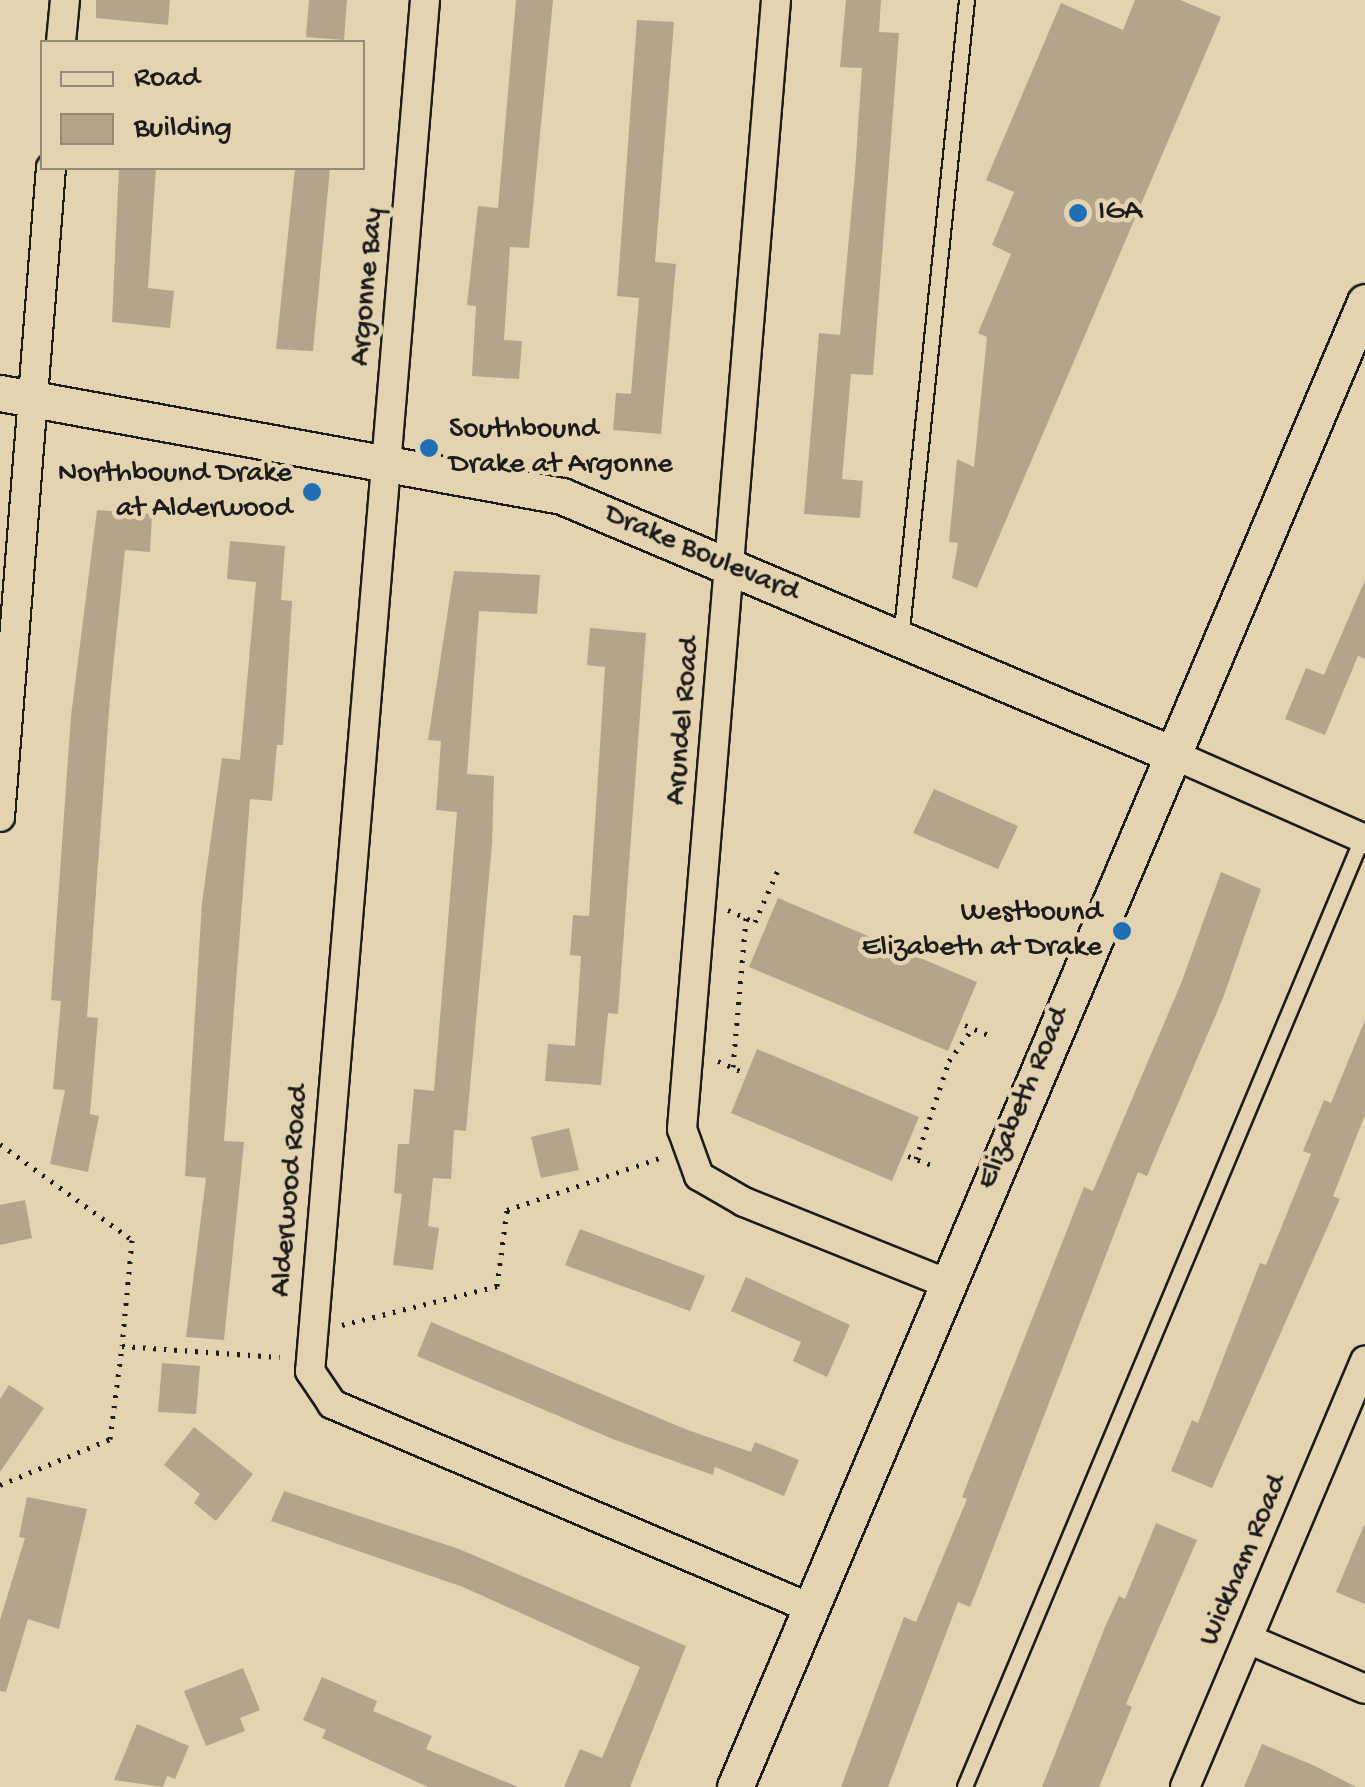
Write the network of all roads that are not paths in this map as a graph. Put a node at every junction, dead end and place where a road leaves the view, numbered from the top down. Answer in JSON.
{"nodes":[{"id":1,"x":64,"y":0,"type":"edge"},
{"id":2,"x":424,"y":0,"type":"edge"},
{"id":3,"x":776,"y":0,"type":"edge"},
{"id":4,"x":967,"y":0,"type":"edge"},
{"id":5,"x":61,"y":40,"type":"edge"},
{"id":6,"x":51,"y":170,"type":"edge"},
{"id":7,"x":1365,"y":302,"type":"edge"},
{"id":8,"x":16,"y":396,"type":"edge"},
{"id":9,"x":388,"y":460,"type":"junction"},
{"id":10,"x":731,"y":569,"type":"junction"},
{"id":11,"x":901,"y":640,"type":"junction"},
{"id":12,"x":1172,"y":754,"type":"junction"},
{"id":13,"x":0,"y":817,"type":"edge"},
{"id":14,"x":1364,"y":836,"type":"edge"},
{"id":15,"x":946,"y":1283,"type":"junction"},
{"id":16,"x":1365,"y":1360,"type":"edge"},
{"id":17,"x":810,"y":1608,"type":"junction"},
{"id":18,"x":1248,"y":1639,"type":"junction"},
{"id":19,"x":1365,"y":1689,"type":"edge"},
{"id":20,"x":735,"y":1787,"type":"edge"},
{"id":21,"x":965,"y":1787,"type":"edge"},
{"id":22,"x":1185,"y":1787,"type":"edge"}],
"edges":[{"from":1,"to":5,"type":"street"},
{"from":2,"to":9,"type":"street","name":"Argonne Bay"},
{"from":3,"to":10,"type":"street","name":"Arundel Road"},
{"from":4,"to":11,"type":"lane"},
{"from":6,"to":8,"type":"street"},
{"from":7,"to":12,"type":"street","name":"Elizabeth Road"},
{"from":8,"to":9,"type":"street","name":"Drake Boulevard"},
{"from":8,"to":13,"type":"street"},
{"from":9,"to":10,"type":"street","name":"Drake Boulevard"},
{"from":9,"to":17,"type":"street","name":"Alderwood Road"},
{"from":10,"to":11,"type":"street","name":"Drake Boulevard"},
{"from":10,"to":15,"type":"street","name":"Arundel Road"},
{"from":11,"to":12,"type":"street","name":"Drake Boulevard"},
{"from":12,"to":14,"type":"street","name":"Drake Boulevard"},
{"from":12,"to":15,"type":"street","name":"Elizabeth Road"},
{"from":14,"to":21,"type":"lane"},
{"from":15,"to":17,"type":"street","name":"Elizabeth Road"},
{"from":16,"to":18,"type":"street","name":"Wickham Road"},
{"from":17,"to":20,"type":"street","name":"Elizabeth Road"},
{"from":18,"to":19,"type":"street"},
{"from":18,"to":22,"type":"street","name":"Wickham Road"}]}
